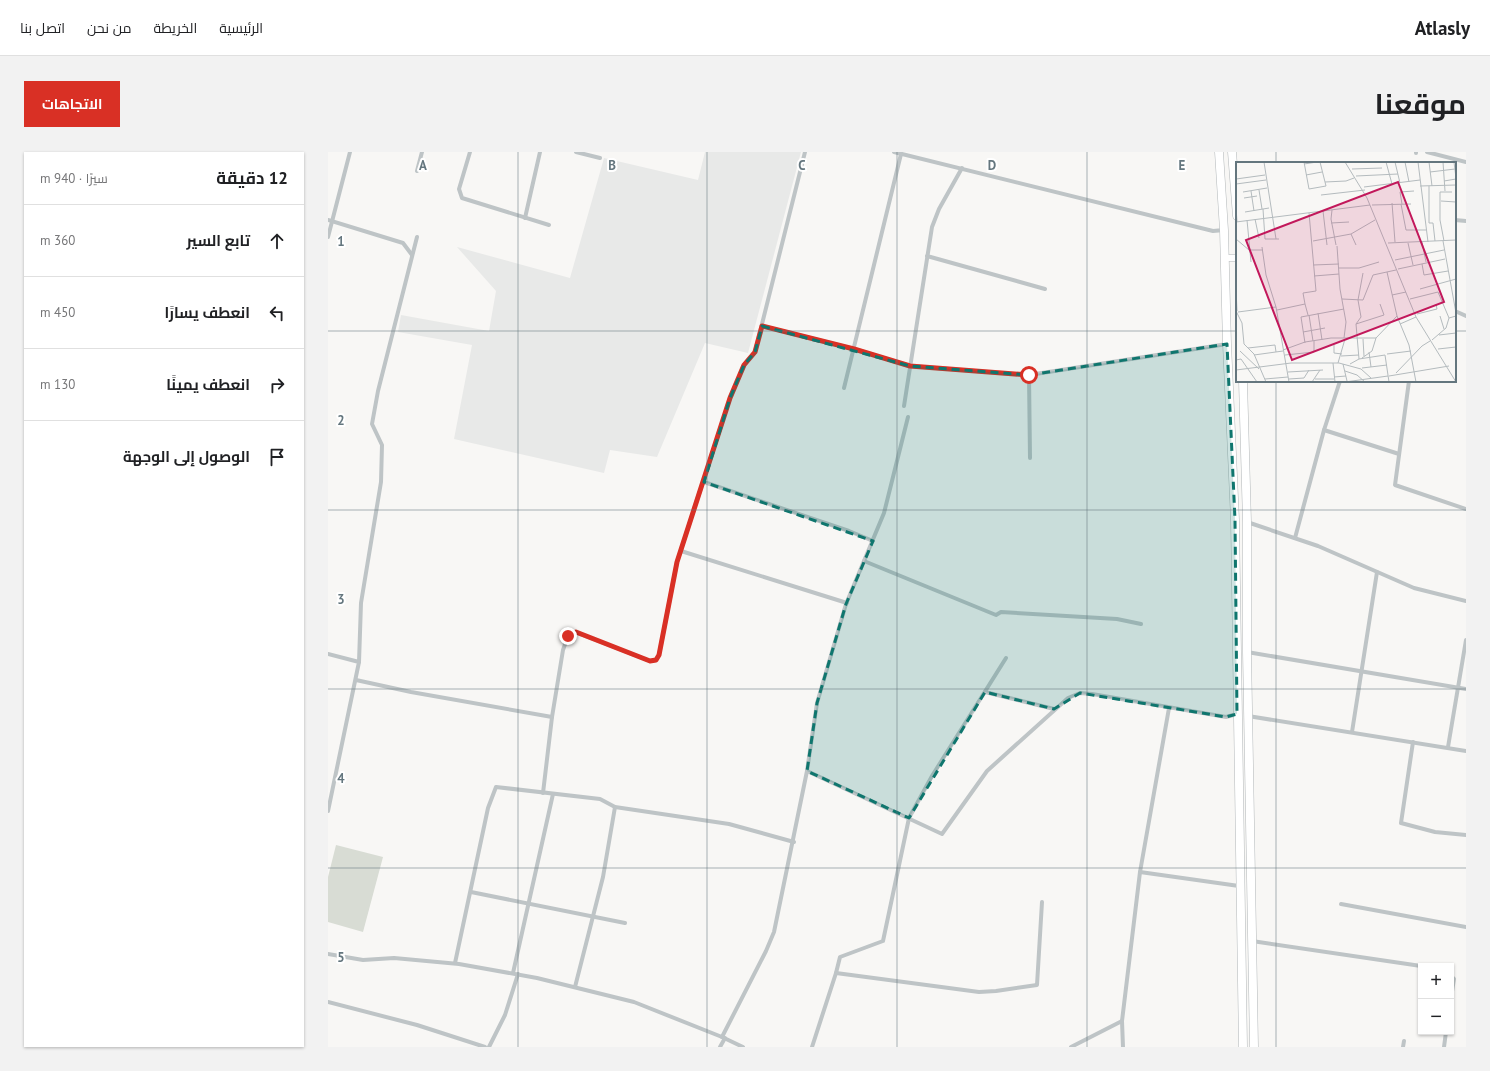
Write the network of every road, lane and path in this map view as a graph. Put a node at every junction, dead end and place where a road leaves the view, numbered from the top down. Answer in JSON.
{"nodes":[{"id":1,"x":350,"y":152,"type":"edge"},
{"id":2,"x":422,"y":152,"type":"edge"},
{"id":3,"x":470,"y":152,"type":"edge"},
{"id":4,"x":540,"y":152,"type":"edge"},
{"id":5,"x":576,"y":152,"type":"edge"},
{"id":6,"x":805,"y":152,"type":"edge"},
{"id":7,"x":894,"y":152,"type":"edge"},
{"id":8,"x":1219,"y":152,"type":"edge"},
{"id":9,"x":1232,"y":152,"type":"edge"},
{"id":10,"x":1427,"y":152,"type":"edge"},
{"id":11,"x":901,"y":154,"type":"junction"},
{"id":12,"x":600,"y":158,"type":"dead end"},
{"id":13,"x":1466,"y":162,"type":"edge"},
{"id":14,"x":962,"y":168,"type":"junction"},
{"id":15,"x":417,"y":171,"type":"dead end"},
{"id":16,"x":1236,"y":203,"type":"edge"},
{"id":17,"x":525,"y":218,"type":"junction"},
{"id":18,"x":1456,"y":220,"type":"edge"},
{"id":19,"x":330,"y":221,"type":"edge"},
{"id":20,"x":1466,"y":221,"type":"edge"},
{"id":21,"x":549,"y":226,"type":"dead end"},
{"id":22,"x":1224,"y":230,"type":"junction"},
{"id":23,"x":328,"y":237,"type":"edge"},
{"id":24,"x":417,"y":237,"type":"dead end"},
{"id":25,"x":412,"y":255,"type":"junction"},
{"id":26,"x":927,"y":256,"type":"junction"},
{"id":27,"x":1225,"y":258,"type":"junction"},
{"id":28,"x":1236,"y":258,"type":"edge"},
{"id":29,"x":1045,"y":289,"type":"dead end"},
{"id":30,"x":1456,"y":312,"type":"edge"},
{"id":31,"x":1466,"y":316,"type":"edge"},
{"id":32,"x":762,"y":326,"type":"junction"},
{"id":33,"x":1227,"y":344,"type":"junction"},
{"id":34,"x":854,"y":349,"type":"junction"},
{"id":35,"x":910,"y":366,"type":"junction"},
{"id":36,"x":1029,"y":375,"type":"junction"},
{"id":37,"x":1243,"y":382,"type":"edge"},
{"id":38,"x":1340,"y":382,"type":"edge"},
{"id":39,"x":1408,"y":382,"type":"edge"},
{"id":40,"x":844,"y":388,"type":"dead end"},
{"id":41,"x":904,"y":406,"type":"dead end"},
{"id":42,"x":908,"y":417,"type":"dead end"},
{"id":43,"x":1324,"y":430,"type":"junction"},
{"id":44,"x":1399,"y":454,"type":"junction"},
{"id":45,"x":1030,"y":458,"type":"dead end"},
{"id":46,"x":704,"y":482,"type":"junction"},
{"id":47,"x":1466,"y":509,"type":"edge"},
{"id":48,"x":1247,"y":522,"type":"junction"},
{"id":49,"x":1295,"y":538,"type":"junction"},
{"id":50,"x":873,"y":541,"type":"junction"},
{"id":51,"x":681,"y":552,"type":"junction"},
{"id":52,"x":864,"y":562,"type":"junction"},
{"id":53,"x":1377,"y":572,"type":"junction"},
{"id":54,"x":1466,"y":601,"type":"edge"},
{"id":55,"x":847,"y":602,"type":"junction"},
{"id":56,"x":1141,"y":624,"type":"dead end"},
{"id":57,"x":1466,"y":640,"type":"edge"},
{"id":58,"x":1246,"y":652,"type":"junction"},
{"id":59,"x":328,"y":654,"type":"edge"},
{"id":60,"x":1006,"y":658,"type":"dead end"},
{"id":61,"x":359,"y":662,"type":"junction"},
{"id":62,"x":1363,"y":672,"type":"junction"},
{"id":63,"x":356,"y":680,"type":"junction"},
{"id":64,"x":1458,"y":688,"type":"junction"},
{"id":65,"x":1466,"y":690,"type":"edge"},
{"id":66,"x":985,"y":692,"type":"junction"},
{"id":67,"x":1169,"y":708,"type":"junction"},
{"id":68,"x":1054,"y":709,"type":"junction"},
{"id":69,"x":1237,"y":714,"type":"junction"},
{"id":70,"x":1248,"y":716,"type":"junction"},
{"id":71,"x":552,"y":717,"type":"junction"},
{"id":72,"x":1352,"y":732,"type":"junction"},
{"id":73,"x":1413,"y":742,"type":"junction"},
{"id":74,"x":1448,"y":747,"type":"junction"},
{"id":75,"x":1466,"y":751,"type":"edge"},
{"id":76,"x":807,"y":771,"type":"junction"},
{"id":77,"x":543,"y":793,"type":"junction"},
{"id":78,"x":553,"y":794,"type":"junction"},
{"id":79,"x":615,"y":807,"type":"junction"},
{"id":80,"x":328,"y":811,"type":"edge"},
{"id":81,"x":909,"y":818,"type":"junction"},
{"id":82,"x":1466,"y":835,"type":"edge"},
{"id":83,"x":794,"y":842,"type":"junction"},
{"id":84,"x":1140,"y":872,"type":"junction"},
{"id":85,"x":1239,"y":886,"type":"junction"},
{"id":86,"x":471,"y":892,"type":"junction"},
{"id":87,"x":1042,"y":902,"type":"dead end"},
{"id":88,"x":529,"y":903,"type":"junction"},
{"id":89,"x":1341,"y":904,"type":"dead end"},
{"id":90,"x":593,"y":916,"type":"junction"},
{"id":91,"x":625,"y":923,"type":"dead end"},
{"id":92,"x":1466,"y":927,"type":"edge"},
{"id":93,"x":1252,"y":941,"type":"junction"},
{"id":94,"x":328,"y":954,"type":"edge"},
{"id":95,"x":455,"y":964,"type":"junction"},
{"id":96,"x":1418,"y":966,"type":"edge"},
{"id":97,"x":836,"y":973,"type":"junction"},
{"id":98,"x":515,"y":974,"type":"junction"},
{"id":99,"x":575,"y":987,"type":"junction"},
{"id":100,"x":328,"y":1002,"type":"edge"},
{"id":101,"x":1122,"y":1021,"type":"junction"},
{"id":102,"x":1446,"y":1035,"type":"edge"},
{"id":103,"x":724,"y":1038,"type":"junction"},
{"id":104,"x":1404,"y":1041,"type":"dead end"},
{"id":105,"x":485,"y":1047,"type":"edge"},
{"id":106,"x":489,"y":1047,"type":"edge"},
{"id":107,"x":720,"y":1047,"type":"edge"},
{"id":108,"x":743,"y":1047,"type":"edge"},
{"id":109,"x":812,"y":1047,"type":"edge"},
{"id":110,"x":1071,"y":1047,"type":"edge"},
{"id":111,"x":1122,"y":1047,"type":"edge"},
{"id":112,"x":1243,"y":1047,"type":"edge"},
{"id":113,"x":1254,"y":1047,"type":"edge"},
{"id":114,"x":1403,"y":1047,"type":"edge"},
{"id":115,"x":1444,"y":1047,"type":"edge"}],
"edges":[{"from":1,"to":19,"type":"street"},
{"from":2,"to":15,"type":"street"},
{"from":3,"to":17,"type":"street"},
{"from":4,"to":17,"type":"street"},
{"from":5,"to":12,"type":"street"},
{"from":6,"to":32,"type":"street"},
{"from":7,"to":11,"type":"street"},
{"from":8,"to":22,"type":"highway"},
{"from":9,"to":16,"type":"highway"},
{"from":10,"to":13,"type":"street"},
{"from":11,"to":14,"type":"street"},
{"from":11,"to":34,"type":"street"},
{"from":14,"to":22,"type":"street"},
{"from":14,"to":26,"type":"street"},
{"from":17,"to":21,"type":"street"},
{"from":18,"to":20,"type":"street"},
{"from":19,"to":23,"type":"street"},
{"from":19,"to":25,"type":"street"},
{"from":22,"to":27,"type":"highway"},
{"from":24,"to":25,"type":"street"},
{"from":25,"to":61,"type":"street"},
{"from":26,"to":29,"type":"street"},
{"from":26,"to":35,"type":"street"},
{"from":27,"to":28,"type":"main road"},
{"from":27,"to":33,"type":"highway"},
{"from":30,"to":31,"type":"street"},
{"from":32,"to":34,"type":"street"},
{"from":32,"to":46,"type":"street"},
{"from":33,"to":36,"type":"street"},
{"from":33,"to":69,"type":"highway"},
{"from":34,"to":35,"type":"street"},
{"from":34,"to":40,"type":"street"},
{"from":35,"to":36,"type":"street"},
{"from":35,"to":41,"type":"street"},
{"from":36,"to":45,"type":"street"},
{"from":37,"to":48,"type":"highway"},
{"from":38,"to":43,"type":"street"},
{"from":39,"to":44,"type":"street"},
{"from":42,"to":50,"type":"street"},
{"from":43,"to":44,"type":"street"},
{"from":43,"to":49,"type":"street"},
{"from":44,"to":47,"type":"street"},
{"from":46,"to":50,"type":"street"},
{"from":46,"to":51,"type":"street"},
{"from":48,"to":49,"type":"street"},
{"from":48,"to":58,"type":"highway"},
{"from":49,"to":53,"type":"street"},
{"from":50,"to":52,"type":"street"},
{"from":51,"to":55,"type":"street"},
{"from":51,"to":71,"type":"street"},
{"from":52,"to":55,"type":"street"},
{"from":52,"to":56,"type":"street"},
{"from":53,"to":54,"type":"street"},
{"from":53,"to":62,"type":"street"},
{"from":55,"to":76,"type":"street"},
{"from":57,"to":64,"type":"street"},
{"from":58,"to":62,"type":"street"},
{"from":58,"to":70,"type":"highway"},
{"from":59,"to":61,"type":"street"},
{"from":60,"to":66,"type":"street"},
{"from":61,"to":63,"type":"street"},
{"from":62,"to":64,"type":"street"},
{"from":62,"to":72,"type":"street"},
{"from":63,"to":71,"type":"street"},
{"from":63,"to":80,"type":"street"},
{"from":64,"to":65,"type":"street"},
{"from":64,"to":74,"type":"street"},
{"from":66,"to":68,"type":"street"},
{"from":66,"to":81,"type":"street"},
{"from":67,"to":68,"type":"street"},
{"from":67,"to":69,"type":"street"},
{"from":67,"to":84,"type":"street"},
{"from":68,"to":81,"type":"street"},
{"from":69,"to":85,"type":"highway"},
{"from":70,"to":72,"type":"street"},
{"from":70,"to":93,"type":"highway"},
{"from":71,"to":77,"type":"street"},
{"from":72,"to":73,"type":"street"},
{"from":73,"to":74,"type":"street"},
{"from":73,"to":82,"type":"street"},
{"from":74,"to":75,"type":"street"},
{"from":76,"to":81,"type":"street"},
{"from":76,"to":83,"type":"street"},
{"from":77,"to":78,"type":"street"},
{"from":77,"to":86,"type":"street"},
{"from":78,"to":79,"type":"street"},
{"from":78,"to":88,"type":"street"},
{"from":79,"to":83,"type":"street"},
{"from":79,"to":90,"type":"street"},
{"from":81,"to":97,"type":"street"},
{"from":83,"to":103,"type":"street"},
{"from":84,"to":85,"type":"street"},
{"from":84,"to":101,"type":"street"},
{"from":85,"to":112,"type":"highway"},
{"from":86,"to":88,"type":"street"},
{"from":86,"to":95,"type":"street"},
{"from":87,"to":97,"type":"street"},
{"from":88,"to":90,"type":"street"},
{"from":88,"to":98,"type":"street"},
{"from":89,"to":92,"type":"street"},
{"from":90,"to":91,"type":"street"},
{"from":90,"to":99,"type":"street"},
{"from":93,"to":96,"type":"street"},
{"from":93,"to":113,"type":"highway"},
{"from":94,"to":95,"type":"street"},
{"from":95,"to":98,"type":"street"},
{"from":97,"to":109,"type":"street"},
{"from":98,"to":99,"type":"street"},
{"from":98,"to":106,"type":"street"},
{"from":99,"to":103,"type":"street"},
{"from":100,"to":105,"type":"street"},
{"from":101,"to":110,"type":"street"},
{"from":101,"to":111,"type":"street"},
{"from":102,"to":115,"type":"street"},
{"from":103,"to":107,"type":"street"},
{"from":103,"to":108,"type":"street"},
{"from":104,"to":114,"type":"street"}]}
